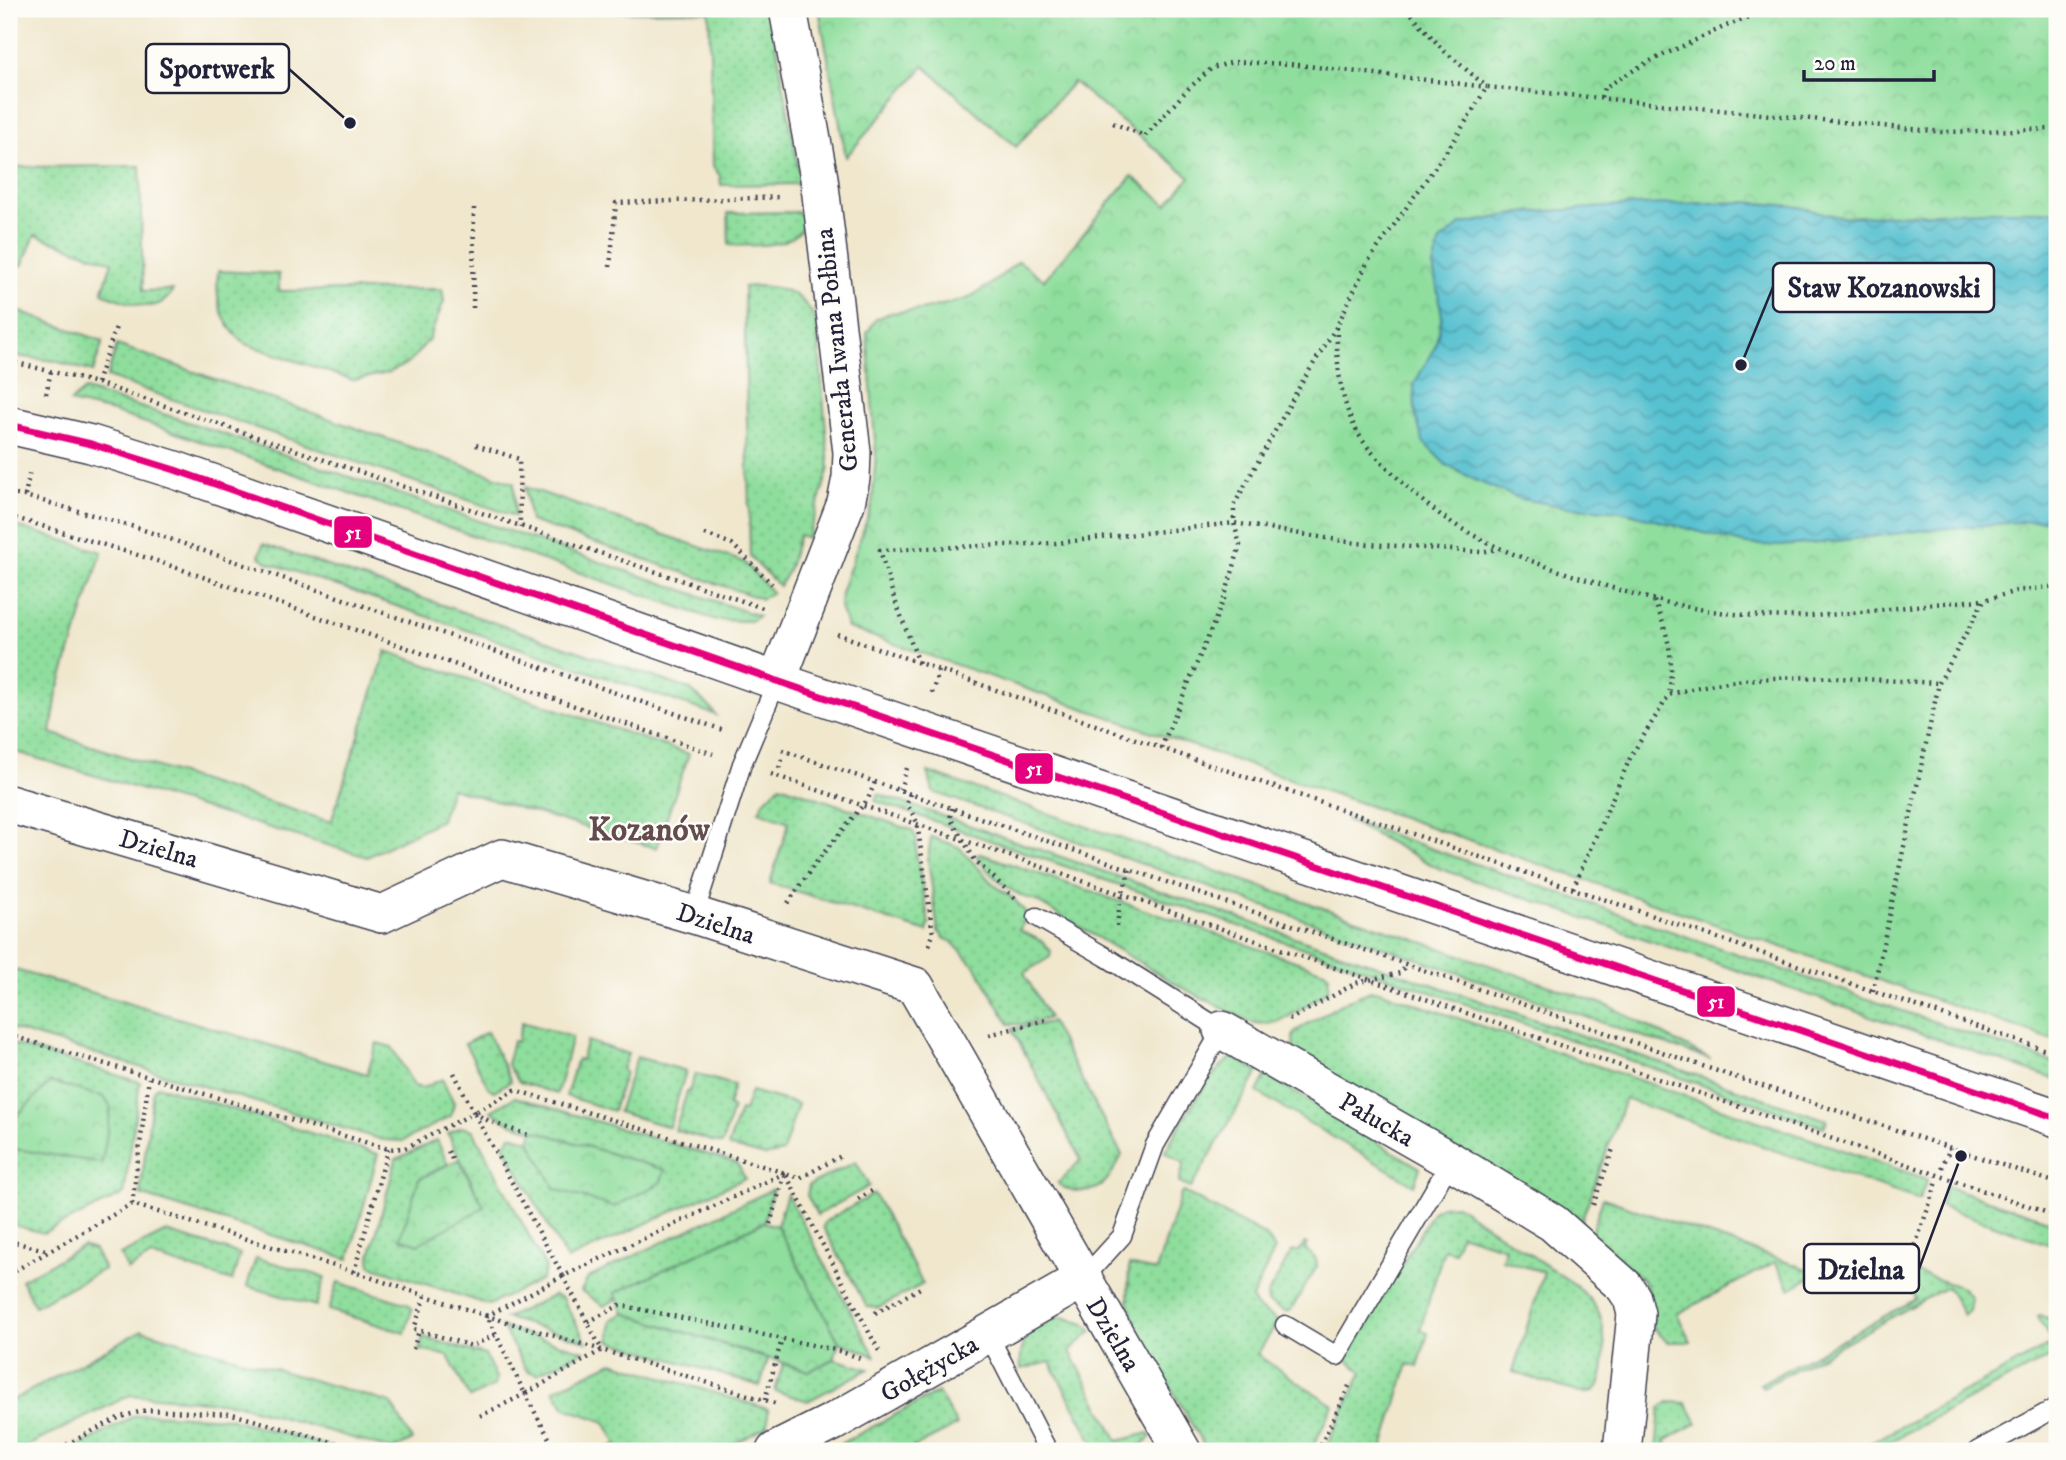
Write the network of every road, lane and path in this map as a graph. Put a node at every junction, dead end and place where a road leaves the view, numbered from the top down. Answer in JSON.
{"nodes":[{"id":1,"x":788,"y":9,"type":"edge"},
{"id":2,"x":1407,"y":9,"type":"edge"},
{"id":3,"x":1771,"y":9,"type":"edge"},
{"id":4,"x":1487,"y":86,"type":"junction"},
{"id":5,"x":1601,"y":97,"type":"junction"},
{"id":6,"x":1113,"y":123,"type":"dead end"},
{"id":7,"x":2057,"y":129,"type":"edge"},
{"id":8,"x":821,"y":194,"type":"junction"},
{"id":9,"x":474,"y":205,"type":"dead end"},
{"id":10,"x":610,"y":267,"type":"dead end"},
{"id":11,"x":473,"y":308,"type":"dead end"},
{"id":12,"x":117,"y":324,"type":"dead end"},
{"id":13,"x":1337,"y":326,"type":"junction"},
{"id":14,"x":9,"y":362,"type":"edge"},
{"id":15,"x":51,"y":371,"type":"junction"},
{"id":16,"x":97,"y":383,"type":"junction"},
{"id":17,"x":45,"y":399,"type":"dead end"},
{"id":18,"x":9,"y":425,"type":"edge"},
{"id":19,"x":475,"y":445,"type":"dead end"},
{"id":20,"x":31,"y":466,"type":"dead end"},
{"id":21,"x":9,"y":494,"type":"edge"},
{"id":22,"x":25,"y":496,"type":"junction"},
{"id":23,"x":9,"y":516,"type":"edge"},
{"id":24,"x":1234,"y":523,"type":"junction"},
{"id":25,"x":520,"y":527,"type":"junction"},
{"id":26,"x":705,"y":534,"type":"dead end"},
{"id":27,"x":1500,"y":548,"type":"junction"},
{"id":28,"x":2057,"y":586,"type":"edge"},
{"id":29,"x":780,"y":593,"type":"dead end"},
{"id":30,"x":1984,"y":600,"type":"junction"},
{"id":31,"x":1654,"y":601,"type":"junction"},
{"id":32,"x":769,"y":611,"type":"dead end"},
{"id":33,"x":826,"y":630,"type":"dead end"},
{"id":34,"x":919,"y":663,"type":"junction"},
{"id":35,"x":940,"y":670,"type":"junction"},
{"id":36,"x":777,"y":681,"type":"junction"},
{"id":37,"x":1939,"y":683,"type":"junction"},
{"id":38,"x":1669,"y":695,"type":"junction"},
{"id":39,"x":929,"y":701,"type":"dead end"},
{"id":40,"x":727,"y":731,"type":"dead end"},
{"id":41,"x":1161,"y":748,"type":"junction"},
{"id":42,"x":778,"y":749,"type":"dead end"},
{"id":43,"x":909,"y":762,"type":"dead end"},
{"id":44,"x":741,"y":764,"type":"junction"},
{"id":45,"x":875,"y":782,"type":"junction"},
{"id":46,"x":901,"y":790,"type":"junction"},
{"id":47,"x":910,"y":794,"type":"junction"},
{"id":48,"x":9,"y":804,"type":"edge"},
{"id":49,"x":864,"y":805,"type":"junction"},
{"id":50,"x":952,"y":808,"type":"junction"},
{"id":51,"x":917,"y":822,"type":"junction"},
{"id":52,"x":964,"y":839,"type":"junction"},
{"id":53,"x":1130,"y":869,"type":"junction"},
{"id":54,"x":1573,"y":888,"type":"junction"},
{"id":55,"x":1122,"y":894,"type":"junction"},
{"id":56,"x":1120,"y":902,"type":"dead end"},
{"id":57,"x":694,"y":915,"type":"junction"},
{"id":58,"x":1037,"y":917,"type":"joint"},
{"id":59,"x":763,"y":938,"type":"junction"},
{"id":60,"x":1407,"y":964,"type":"junction"},
{"id":61,"x":1371,"y":980,"type":"junction"},
{"id":62,"x":915,"y":986,"type":"junction"},
{"id":63,"x":1873,"y":991,"type":"junction"},
{"id":64,"x":1049,"y":1019,"type":"dead end"},
{"id":65,"x":9,"y":1035,"type":"edge"},
{"id":66,"x":981,"y":1038,"type":"dead end"},
{"id":67,"x":1236,"y":1038,"type":"junction"},
{"id":68,"x":2057,"y":1054,"type":"edge"},
{"id":69,"x":454,"y":1073,"type":"dead end"},
{"id":70,"x":149,"y":1077,"type":"junction"},
{"id":71,"x":474,"y":1113,"type":"junction"},
{"id":72,"x":2057,"y":1118,"type":"edge"},
{"id":73,"x":531,"y":1136,"type":"dead end"},
{"id":74,"x":1614,"y":1146,"type":"dead end"},
{"id":75,"x":1950,"y":1148,"type":"junction"},
{"id":76,"x":388,"y":1149,"type":"junction"},
{"id":77,"x":448,"y":1151,"type":"dead end"},
{"id":78,"x":841,"y":1156,"type":"dead end"},
{"id":79,"x":453,"y":1161,"type":"dead end"},
{"id":80,"x":1451,"y":1161,"type":"junction"},
{"id":81,"x":1942,"y":1168,"type":"dead end"},
{"id":82,"x":785,"y":1173,"type":"junction"},
{"id":83,"x":1937,"y":1182,"type":"dead end"},
{"id":84,"x":2057,"y":1183,"type":"edge"},
{"id":85,"x":872,"y":1191,"type":"dead end"},
{"id":86,"x":858,"y":1199,"type":"dead end"},
{"id":87,"x":132,"y":1204,"type":"junction"},
{"id":88,"x":2057,"y":1216,"type":"edge"},
{"id":89,"x":770,"y":1224,"type":"dead end"},
{"id":90,"x":9,"y":1241,"type":"edge"},
{"id":91,"x":1579,"y":1245,"type":"junction"},
{"id":92,"x":50,"y":1252,"type":"junction"},
{"id":93,"x":1913,"y":1252,"type":"dead end"},
{"id":94,"x":354,"y":1272,"type":"junction"},
{"id":95,"x":9,"y":1274,"type":"edge"},
{"id":96,"x":563,"y":1276,"type":"junction"},
{"id":97,"x":1082,"y":1280,"type":"junction"},
{"id":98,"x":924,"y":1286,"type":"dead end"},
{"id":99,"x":425,"y":1296,"type":"junction"},
{"id":100,"x":875,"y":1313,"type":"dead end"},
{"id":101,"x":487,"y":1316,"type":"junction"},
{"id":102,"x":588,"y":1322,"type":"junction"},
{"id":103,"x":1285,"y":1325,"type":"dead end"},
{"id":104,"x":419,"y":1331,"type":"junction"},
{"id":105,"x":988,"y":1334,"type":"junction"},
{"id":106,"x":495,"y":1335,"type":"junction"},
{"id":107,"x":782,"y":1339,"type":"junction"},
{"id":108,"x":413,"y":1349,"type":"dead end"},
{"id":109,"x":602,"y":1350,"type":"junction"},
{"id":110,"x":881,"y":1354,"type":"dead end"},
{"id":111,"x":853,"y":1356,"type":"dead end"},
{"id":112,"x":1337,"y":1356,"type":"junction"},
{"id":113,"x":525,"y":1394,"type":"junction"},
{"id":114,"x":765,"y":1400,"type":"junction"},
{"id":115,"x":2057,"y":1407,"type":"edge"},
{"id":116,"x":480,"y":1416,"type":"dead end"},
{"id":117,"x":835,"y":1421,"type":"junction"},
{"id":118,"x":1984,"y":1449,"type":"edge"},
{"id":119,"x":54,"y":1451,"type":"edge"},
{"id":120,"x":364,"y":1451,"type":"edge"},
{"id":121,"x":556,"y":1451,"type":"edge"},
{"id":122,"x":775,"y":1451,"type":"edge"},
{"id":123,"x":1048,"y":1451,"type":"edge"},
{"id":124,"x":1182,"y":1451,"type":"edge"},
{"id":125,"x":1318,"y":1451,"type":"edge"},
{"id":126,"x":1622,"y":1451,"type":"edge"}],
"edges":[{"from":1,"to":8,"type":"street","name":"Generała Iwana Połbina"},
{"from":2,"to":4,"type":"path"},
{"from":3,"to":5,"type":"path"},
{"from":4,"to":5,"type":"path"},
{"from":4,"to":6,"type":"path"},
{"from":4,"to":13,"type":"path"},
{"from":5,"to":7,"type":"path"},
{"from":8,"to":10,"type":"path"},
{"from":8,"to":36,"type":"street","name":"Generała Iwana Połbina"},
{"from":9,"to":11,"type":"path"},
{"from":12,"to":16,"type":"path"},
{"from":13,"to":24,"type":"path"},
{"from":13,"to":27,"type":"path"},
{"from":14,"to":15,"type":"path"},
{"from":15,"to":16,"type":"path"},
{"from":15,"to":17,"type":"path"},
{"from":16,"to":25,"type":"path"},
{"from":18,"to":36,"type":"street"},
{"from":19,"to":25,"type":"path"},
{"from":20,"to":22,"type":"path"},
{"from":21,"to":22,"type":"path"},
{"from":22,"to":40,"type":"path"},
{"from":23,"to":44,"type":"path"},
{"from":24,"to":27,"type":"path"},
{"from":24,"to":34,"type":"path"},
{"from":24,"to":41,"type":"path"},
{"from":25,"to":32,"type":"path"},
{"from":26,"to":29,"type":"path"},
{"from":27,"to":31,"type":"path"},
{"from":28,"to":30,"type":"path"},
{"from":30,"to":31,"type":"path"},
{"from":30,"to":37,"type":"path"},
{"from":31,"to":38,"type":"path"},
{"from":33,"to":34,"type":"path"},
{"from":34,"to":35,"type":"path"},
{"from":35,"to":39,"type":"path"},
{"from":35,"to":41,"type":"path"},
{"from":36,"to":44,"type":"lane"},
{"from":36,"to":72,"type":"street"},
{"from":37,"to":38,"type":"path"},
{"from":37,"to":63,"type":"path"},
{"from":38,"to":54,"type":"path"},
{"from":41,"to":54,"type":"path"},
{"from":42,"to":45,"type":"path"},
{"from":43,"to":46,"type":"path"},
{"from":44,"to":49,"type":"path"},
{"from":44,"to":57,"type":"lane"},
{"from":45,"to":46,"type":"path"},
{"from":45,"to":49,"type":"path"},
{"from":46,"to":47,"type":"path"},
{"from":47,"to":50,"type":"path"},
{"from":47,"to":51,"type":"path"},
{"from":48,"to":57,"type":"street","name":"Dzielna"},
{"from":49,"to":51,"type":"path"},
{"from":49,"to":59,"type":"path"},
{"from":50,"to":52,"type":"path"},
{"from":50,"to":53,"type":"path"},
{"from":51,"to":52,"type":"path"},
{"from":51,"to":62,"type":"path"},
{"from":52,"to":55,"type":"path"},
{"from":52,"to":58,"type":"path"},
{"from":53,"to":55,"type":"path"},
{"from":53,"to":60,"type":"path"},
{"from":54,"to":63,"type":"path"},
{"from":55,"to":56,"type":"path"},
{"from":55,"to":61,"type":"path"},
{"from":57,"to":59,"type":"street","name":"Dzielna"},
{"from":58,"to":67,"type":"lane"},
{"from":59,"to":62,"type":"street","name":"Dzielna"},
{"from":60,"to":61,"type":"path"},
{"from":60,"to":75,"type":"path"},
{"from":61,"to":67,"type":"path"},
{"from":61,"to":88,"type":"path"},
{"from":62,"to":97,"type":"street","name":"Dzielna"},
{"from":63,"to":68,"type":"path"},
{"from":64,"to":66,"type":"path"},
{"from":65,"to":70,"type":"path"},
{"from":67,"to":80,"type":"street","name":"Pałucka"},
{"from":67,"to":97,"type":"lane"},
{"from":69,"to":71,"type":"path"},
{"from":70,"to":76,"type":"path"},
{"from":70,"to":87,"type":"path"},
{"from":71,"to":73,"type":"path"},
{"from":71,"to":76,"type":"path"},
{"from":71,"to":82,"type":"path"},
{"from":71,"to":96,"type":"path"},
{"from":74,"to":91,"type":"path"},
{"from":75,"to":81,"type":"path"},
{"from":75,"to":84,"type":"path"},
{"from":76,"to":94,"type":"path"},
{"from":77,"to":79,"type":"path"},
{"from":78,"to":82,"type":"path"},
{"from":80,"to":91,"type":"street","name":"Pałucka"},
{"from":80,"to":112,"type":"lane"},
{"from":82,"to":89,"type":"path"},
{"from":82,"to":96,"type":"path"},
{"from":82,"to":110,"type":"path"},
{"from":83,"to":93,"type":"path"},
{"from":85,"to":86,"type":"path"},
{"from":87,"to":92,"type":"path"},
{"from":87,"to":94,"type":"path"},
{"from":90,"to":92,"type":"path"},
{"from":91,"to":126,"type":"street","name":"Pałucka"},
{"from":92,"to":95,"type":"path"},
{"from":94,"to":99,"type":"path"},
{"from":96,"to":101,"type":"path"},
{"from":96,"to":102,"type":"path"},
{"from":97,"to":105,"type":"street","name":"Gołężycka"},
{"from":97,"to":124,"type":"street","name":"Dzielna"},
{"from":98,"to":100,"type":"path"},
{"from":99,"to":101,"type":"path"},
{"from":99,"to":104,"type":"path"},
{"from":101,"to":106,"type":"path"},
{"from":101,"to":109,"type":"path"},
{"from":102,"to":107,"type":"path"},
{"from":102,"to":109,"type":"path"},
{"from":103,"to":112,"type":"lane"},
{"from":104,"to":106,"type":"path"},
{"from":104,"to":108,"type":"path"},
{"from":105,"to":117,"type":"street","name":"Gołężycka"},
{"from":105,"to":123,"type":"lane"},
{"from":106,"to":113,"type":"path"},
{"from":107,"to":111,"type":"path"},
{"from":107,"to":114,"type":"path"},
{"from":109,"to":113,"type":"path"},
{"from":109,"to":114,"type":"path"},
{"from":112,"to":125,"type":"path"},
{"from":113,"to":116,"type":"path"},
{"from":113,"to":121,"type":"path"},
{"from":114,"to":117,"type":"path"},
{"from":115,"to":118,"type":"lane"},
{"from":117,"to":122,"type":"street","name":"Gołężycka"},
{"from":119,"to":120,"type":"path"}]}
